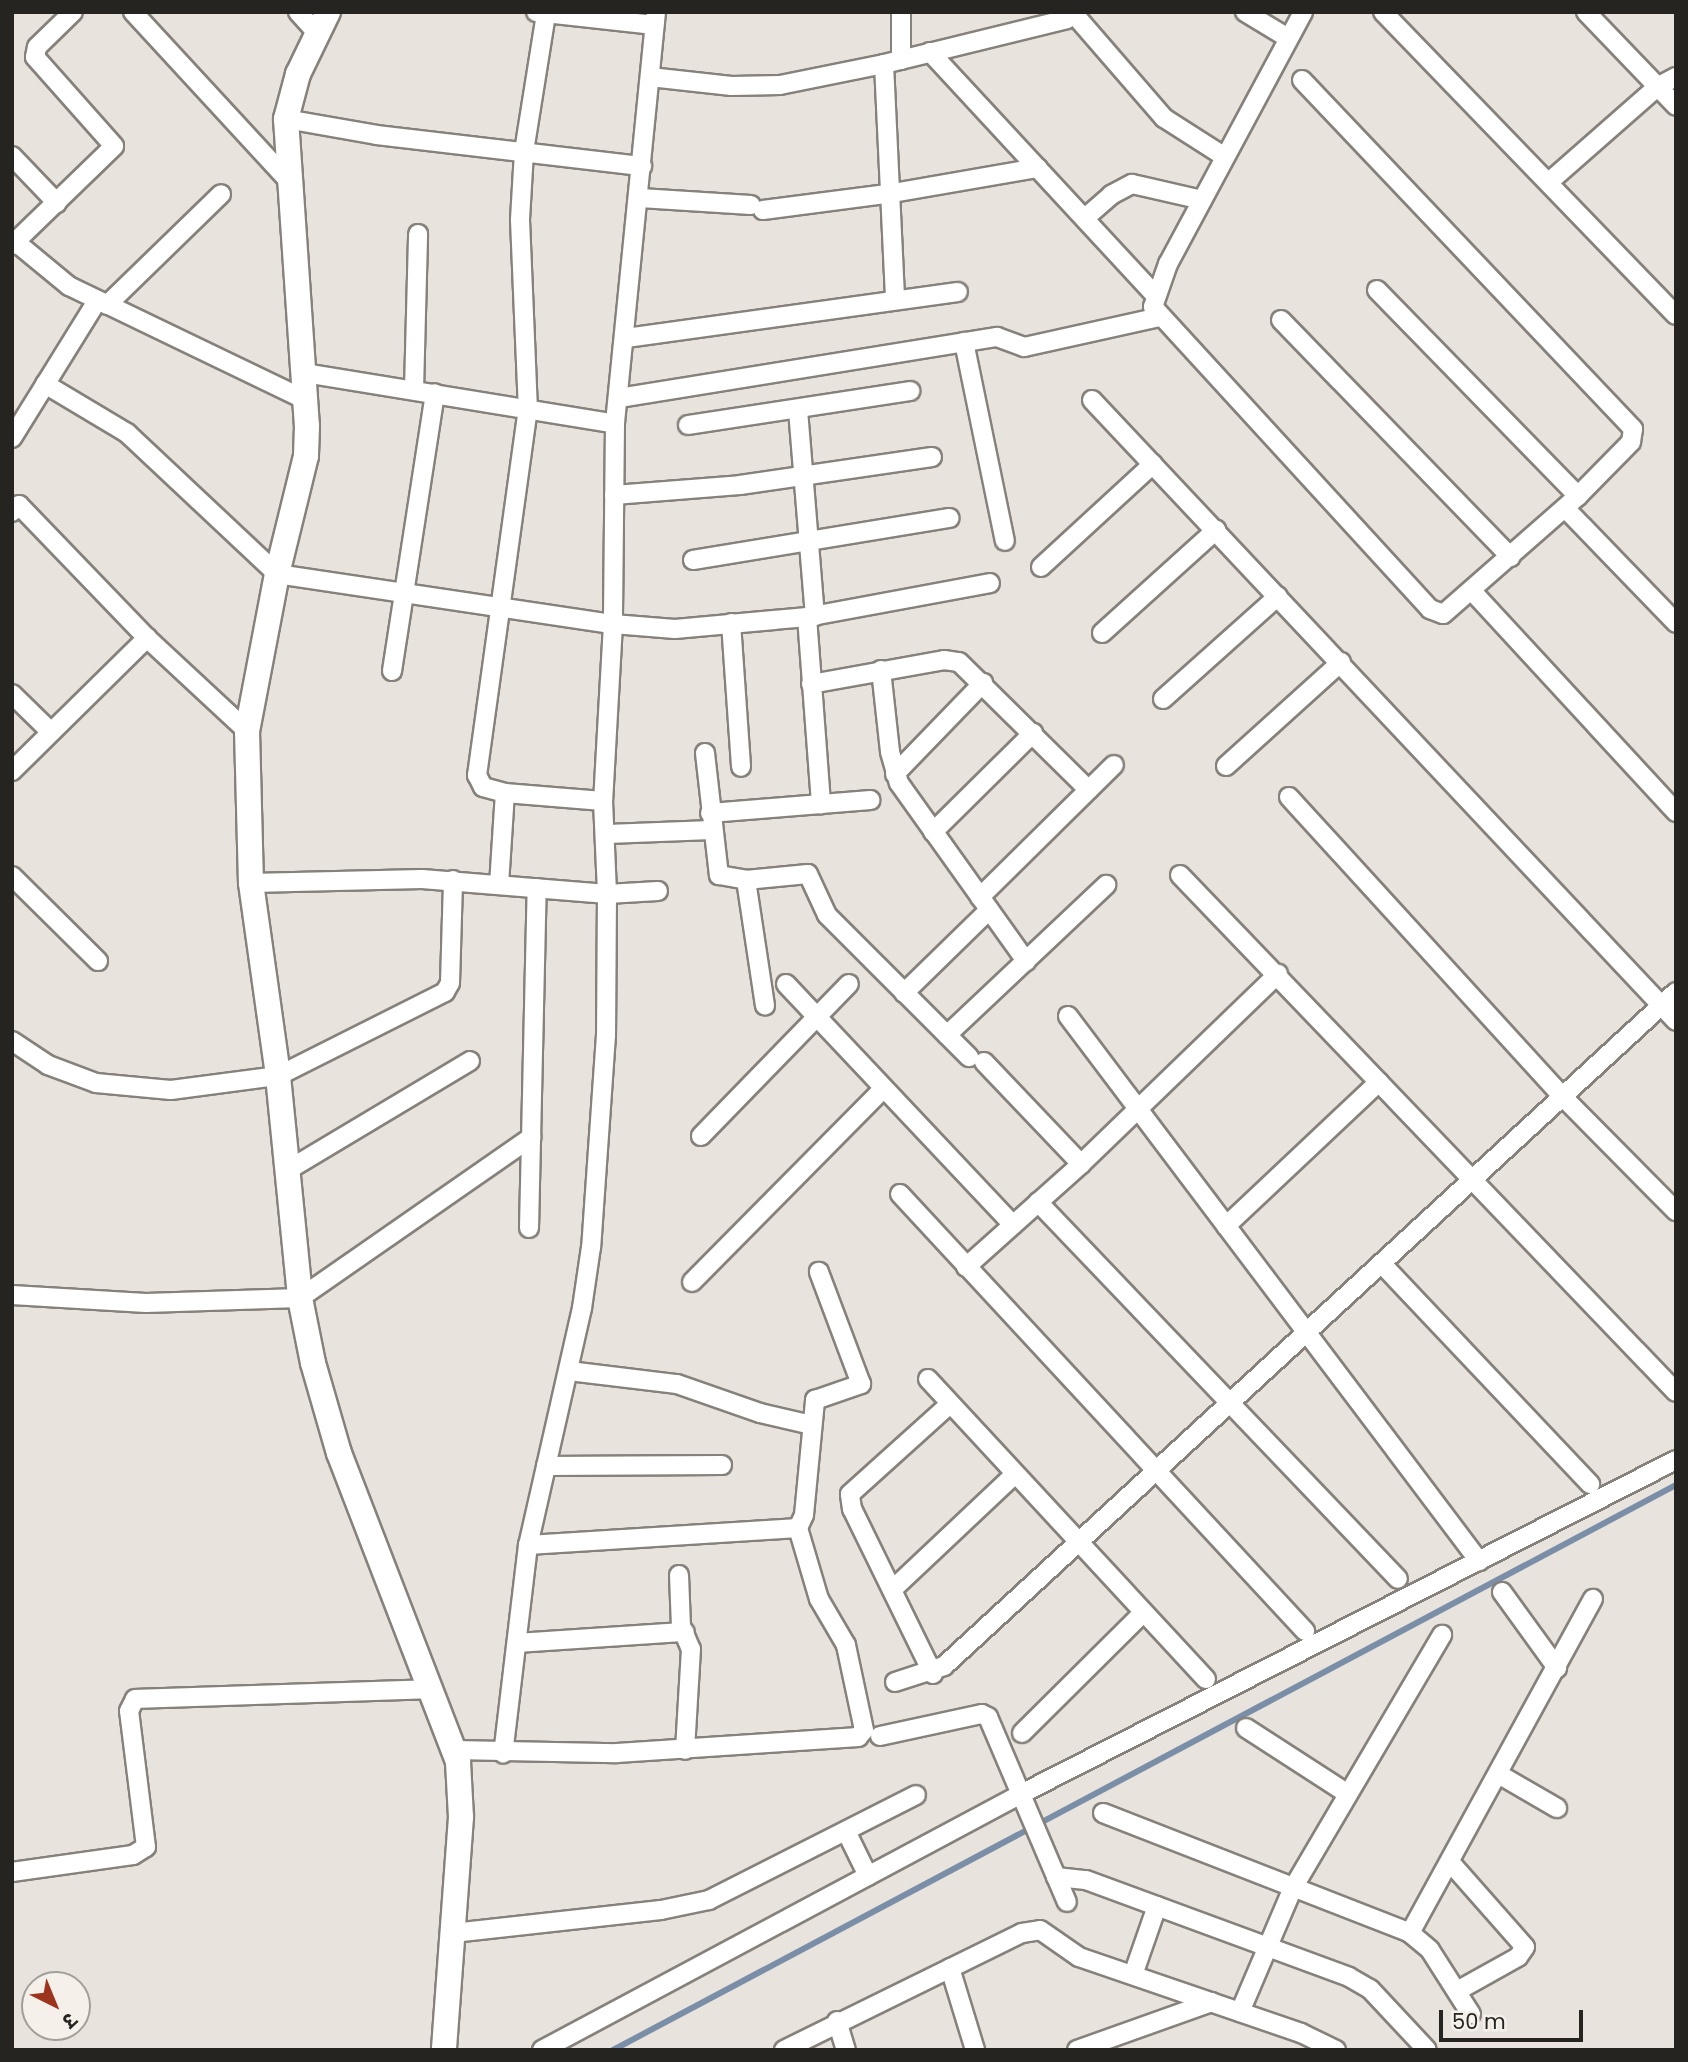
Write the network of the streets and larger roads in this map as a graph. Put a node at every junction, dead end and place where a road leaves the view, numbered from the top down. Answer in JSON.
{"nodes":[{"id":1,"x":74,"y":12,"type":"edge"},
{"id":2,"x":133,"y":12,"type":"edge"},
{"id":3,"x":298,"y":12,"type":"edge"},
{"id":4,"x":901,"y":12,"type":"edge"},
{"id":5,"x":1245,"y":12,"type":"edge"},
{"id":6,"x":1303,"y":12,"type":"edge"},
{"id":7,"x":1383,"y":12,"type":"edge"},
{"id":8,"x":1586,"y":12,"type":"edge"},
{"id":9,"x":541,"y":13,"type":"edge"},
{"id":10,"x":1075,"y":13,"type":"edge"},
{"id":11,"x":655,"y":19,"type":"edge"},
{"id":12,"x":322,"y":23,"type":"edge"},
{"id":13,"x":1288,"y":38,"type":"junction"},
{"id":14,"x":930,"y":52,"type":"junction"},
{"id":15,"x":893,"y":62,"type":"junction"},
{"id":16,"x":650,"y":77,"type":"junction"},
{"id":17,"x":1676,"y":77,"type":"edge"},
{"id":18,"x":1302,"y":80,"type":"dead end"},
{"id":19,"x":1657,"y":87,"type":"junction"},
{"id":20,"x":1676,"y":106,"type":"edge"},
{"id":21,"x":286,"y":119,"type":"junction"},
{"id":22,"x":524,"y":152,"type":"junction"},
{"id":23,"x":12,"y":156,"type":"edge"},
{"id":24,"x":1224,"y":158,"type":"junction"},
{"id":25,"x":642,"y":166,"type":"junction"},
{"id":26,"x":1038,"y":168,"type":"junction"},
{"id":27,"x":289,"y":181,"type":"junction"},
{"id":28,"x":1549,"y":183,"type":"junction"},
{"id":29,"x":221,"y":194,"type":"dead end"},
{"id":30,"x":887,"y":194,"type":"junction"},
{"id":31,"x":640,"y":198,"type":"junction"},
{"id":32,"x":1202,"y":201,"type":"junction"},
{"id":33,"x":57,"y":203,"type":"junction"},
{"id":34,"x":1084,"y":218,"type":"junction"},
{"id":35,"x":418,"y":234,"type":"dead end"},
{"id":36,"x":13,"y":242,"type":"edge"},
{"id":37,"x":1377,"y":290,"type":"dead end"},
{"id":38,"x":958,"y":292,"type":"dead end"},
{"id":39,"x":1155,"y":295,"type":"junction"},
{"id":40,"x":895,"y":299,"type":"junction"},
{"id":41,"x":102,"y":303,"type":"junction"},
{"id":42,"x":1676,"y":314,"type":"edge"},
{"id":43,"x":1159,"y":317,"type":"junction"},
{"id":44,"x":1281,"y":320,"type":"dead end"},
{"id":45,"x":626,"y":338,"type":"junction"},
{"id":46,"x":964,"y":342,"type":"junction"},
{"id":47,"x":305,"y":373,"type":"junction"},
{"id":48,"x":45,"y":384,"type":"junction"},
{"id":49,"x":414,"y":390,"type":"junction"},
{"id":50,"x":909,"y":391,"type":"dead end"},
{"id":51,"x":435,"y":393,"type":"junction"},
{"id":52,"x":619,"y":398,"type":"junction"},
{"id":53,"x":306,"y":400,"type":"junction"},
{"id":54,"x":1092,"y":400,"type":"dead end"},
{"id":55,"x":527,"y":408,"type":"junction"},
{"id":56,"x":797,"y":410,"type":"junction"},
{"id":57,"x":615,"y":424,"type":"junction"},
{"id":58,"x":688,"y":425,"type":"dead end"},
{"id":59,"x":12,"y":438,"type":"edge"},
{"id":60,"x":932,"y":457,"type":"dead end"},
{"id":61,"x":1153,"y":464,"type":"junction"},
{"id":62,"x":802,"y":475,"type":"junction"},
{"id":63,"x":614,"y":495,"type":"junction"},
{"id":64,"x":1571,"y":502,"type":"junction"},
{"id":65,"x":14,"y":505,"type":"edge"},
{"id":66,"x":950,"y":518,"type":"dead end"},
{"id":67,"x":1216,"y":530,"type":"junction"},
{"id":68,"x":808,"y":541,"type":"junction"},
{"id":69,"x":1005,"y":541,"type":"dead end"},
{"id":70,"x":1511,"y":557,"type":"junction"},
{"id":71,"x":693,"y":560,"type":"dead end"},
{"id":72,"x":1041,"y":567,"type":"dead end"},
{"id":73,"x":276,"y":574,"type":"junction"},
{"id":74,"x":990,"y":583,"type":"dead end"},
{"id":75,"x":406,"y":590,"type":"junction"},
{"id":76,"x":1472,"y":591,"type":"junction"},
{"id":77,"x":1278,"y":596,"type":"junction"},
{"id":78,"x":498,"y":608,"type":"junction"},
{"id":79,"x":811,"y":616,"type":"junction"},
{"id":80,"x":731,"y":623,"type":"junction"},
{"id":81,"x":1676,"y":623,"type":"edge"},
{"id":82,"x":613,"y":624,"type":"junction"},
{"id":83,"x":1102,"y":633,"type":"dead end"},
{"id":84,"x":147,"y":638,"type":"junction"},
{"id":85,"x":1341,"y":662,"type":"junction"},
{"id":86,"x":881,"y":670,"type":"junction"},
{"id":87,"x":392,"y":671,"type":"dead end"},
{"id":88,"x":983,"y":683,"type":"junction"},
{"id":89,"x":811,"y":684,"type":"junction"},
{"id":90,"x":12,"y":694,"type":"edge"},
{"id":91,"x":1163,"y":699,"type":"dead end"},
{"id":92,"x":247,"y":731,"type":"junction"},
{"id":93,"x":51,"y":732,"type":"junction"},
{"id":94,"x":1033,"y":733,"type":"junction"},
{"id":95,"x":705,"y":753,"type":"dead end"},
{"id":96,"x":1114,"y":765,"type":"dead end"},
{"id":97,"x":1226,"y":766,"type":"dead end"},
{"id":98,"x":741,"y":767,"type":"dead end"},
{"id":99,"x":12,"y":771,"type":"edge"},
{"id":100,"x":894,"y":774,"type":"junction"},
{"id":101,"x":1089,"y":790,"type":"junction"},
{"id":102,"x":505,"y":793,"type":"junction"},
{"id":103,"x":1289,"y":797,"type":"dead end"},
{"id":104,"x":870,"y":800,"type":"dead end"},
{"id":105,"x":603,"y":801,"type":"junction"},
{"id":106,"x":821,"y":804,"type":"junction"},
{"id":107,"x":1676,"y":812,"type":"edge"},
{"id":108,"x":711,"y":821,"type":"junction"},
{"id":109,"x":933,"y":832,"type":"junction"},
{"id":110,"x":607,"y":834,"type":"junction"},
{"id":111,"x":1180,"y":875,"type":"dead end"},
{"id":112,"x":12,"y":876,"type":"edge"},
{"id":113,"x":453,"y":880,"type":"junction"},
{"id":114,"x":746,"y":880,"type":"junction"},
{"id":115,"x":251,"y":883,"type":"junction"},
{"id":116,"x":499,"y":885,"type":"junction"},
{"id":117,"x":1106,"y":885,"type":"dead end"},
{"id":118,"x":537,"y":888,"type":"junction"},
{"id":119,"x":658,"y":891,"type":"dead end"},
{"id":120,"x":607,"y":894,"type":"junction"},
{"id":121,"x":984,"y":903,"type":"junction"},
{"id":122,"x":99,"y":961,"type":"dead end"},
{"id":123,"x":1026,"y":961,"type":"junction"},
{"id":124,"x":1278,"y":974,"type":"junction"},
{"id":125,"x":786,"y":984,"type":"dead end"},
{"id":126,"x":849,"y":984,"type":"dead end"},
{"id":127,"x":1676,"y":992,"type":"edge"},
{"id":128,"x":904,"y":993,"type":"junction"},
{"id":129,"x":765,"y":1006,"type":"dead end"},
{"id":130,"x":1662,"y":1006,"type":"junction"},
{"id":131,"x":1068,"y":1016,"type":"dead end"},
{"id":132,"x":817,"y":1017,"type":"junction"},
{"id":133,"x":1676,"y":1021,"type":"edge"},
{"id":134,"x":947,"y":1035,"type":"junction"},
{"id":135,"x":12,"y":1041,"type":"edge"},
{"id":136,"x":470,"y":1061,"type":"dead end"},
{"id":137,"x":278,"y":1076,"type":"junction"},
{"id":138,"x":1379,"y":1082,"type":"junction"},
{"id":139,"x":883,"y":1089,"type":"junction"},
{"id":140,"x":1562,"y":1096,"type":"junction"},
{"id":141,"x":1139,"y":1108,"type":"junction"},
{"id":142,"x":701,"y":1136,"type":"dead end"},
{"id":143,"x":532,"y":1137,"type":"junction"},
{"id":144,"x":1081,"y":1164,"type":"junction"},
{"id":145,"x":288,"y":1170,"type":"junction"},
{"id":146,"x":1473,"y":1180,"type":"junction"},
{"id":147,"x":900,"y":1194,"type":"dead end"},
{"id":148,"x":1038,"y":1202,"type":"junction"},
{"id":149,"x":1676,"y":1211,"type":"edge"},
{"id":150,"x":1013,"y":1224,"type":"junction"},
{"id":151,"x":1226,"y":1226,"type":"junction"},
{"id":152,"x":529,"y":1228,"type":"dead end"},
{"id":153,"x":1382,"y":1264,"type":"junction"},
{"id":154,"x":966,"y":1267,"type":"junction"},
{"id":155,"x":819,"y":1272,"type":"dead end"},
{"id":156,"x":691,"y":1282,"type":"dead end"},
{"id":157,"x":12,"y":1295,"type":"edge"},
{"id":158,"x":300,"y":1298,"type":"junction"},
{"id":159,"x":1309,"y":1331,"type":"junction"},
{"id":160,"x":569,"y":1371,"type":"junction"},
{"id":161,"x":928,"y":1379,"type":"dead end"},
{"id":162,"x":1676,"y":1392,"type":"edge"},
{"id":163,"x":950,"y":1404,"type":"junction"},
{"id":164,"x":1232,"y":1404,"type":"junction"},
{"id":165,"x":812,"y":1425,"type":"junction"},
{"id":166,"x":1676,"y":1460,"type":"edge"},
{"id":167,"x":722,"y":1465,"type":"dead end"},
{"id":168,"x":546,"y":1466,"type":"junction"},
{"id":169,"x":1158,"y":1474,"type":"junction"},
{"id":170,"x":1014,"y":1475,"type":"junction"},
{"id":171,"x":1590,"y":1484,"type":"dead end"},
{"id":172,"x":798,"y":1528,"type":"junction"},
{"id":173,"x":528,"y":1545,"type":"junction"},
{"id":174,"x":1079,"y":1546,"type":"junction"},
{"id":175,"x":1479,"y":1561,"type":"junction"},
{"id":176,"x":679,"y":1575,"type":"dead end"},
{"id":177,"x":1398,"y":1579,"type":"dead end"},
{"id":178,"x":892,"y":1590,"type":"junction"},
{"id":179,"x":1502,"y":1592,"type":"dead end"},
{"id":180,"x":1593,"y":1599,"type":"dead end"},
{"id":181,"x":1143,"y":1614,"type":"junction"},
{"id":182,"x":685,"y":1632,"type":"junction"},
{"id":183,"x":1305,"y":1632,"type":"dead end"},
{"id":184,"x":1442,"y":1634,"type":"dead end"},
{"id":185,"x":518,"y":1643,"type":"junction"},
{"id":186,"x":1557,"y":1668,"type":"junction"},
{"id":187,"x":933,"y":1674,"type":"junction"},
{"id":188,"x":1206,"y":1679,"type":"dead end"},
{"id":189,"x":895,"y":1682,"type":"dead end"},
{"id":190,"x":433,"y":1689,"type":"junction"},
{"id":191,"x":1246,"y":1728,"type":"dead end"},
{"id":192,"x":1022,"y":1733,"type":"dead end"},
{"id":193,"x":880,"y":1736,"type":"dead end"},
{"id":194,"x":454,"y":1750,"type":"junction"},
{"id":195,"x":685,"y":1750,"type":"junction"},
{"id":196,"x":503,"y":1754,"type":"junction"},
{"id":197,"x":1500,"y":1775,"type":"junction"},
{"id":198,"x":1348,"y":1794,"type":"junction"},
{"id":199,"x":916,"y":1795,"type":"dead end"},
{"id":200,"x":1022,"y":1797,"type":"junction"},
{"id":201,"x":1557,"y":1808,"type":"dead end"},
{"id":202,"x":1103,"y":1813,"type":"dead end"},
{"id":203,"x":846,"y":1831,"type":"junction"},
{"id":204,"x":1450,"y":1862,"type":"junction"},
{"id":205,"x":12,"y":1872,"type":"edge"},
{"id":206,"x":868,"y":1877,"type":"junction"},
{"id":207,"x":1056,"y":1877,"type":"junction"},
{"id":208,"x":1293,"y":1888,"type":"junction"},
{"id":209,"x":1067,"y":1902,"type":"dead end"},
{"id":210,"x":1157,"y":1906,"type":"junction"},
{"id":211,"x":453,"y":1933,"type":"junction"},
{"id":212,"x":1410,"y":1933,"type":"junction"},
{"id":213,"x":1266,"y":1947,"type":"junction"},
{"id":214,"x":950,"y":1968,"type":"junction"},
{"id":215,"x":1133,"y":1975,"type":"junction"},
{"id":216,"x":1457,"y":1991,"type":"junction"},
{"id":217,"x":1212,"y":2002,"type":"junction"},
{"id":218,"x":1240,"y":2012,"type":"junction"},
{"id":219,"x":1471,"y":2014,"type":"dead end"},
{"id":220,"x":837,"y":2021,"type":"junction"},
{"id":221,"x":444,"y":2050,"type":"edge"},
{"id":222,"x":542,"y":2050,"type":"edge"},
{"id":223,"x":784,"y":2050,"type":"edge"},
{"id":224,"x":846,"y":2050,"type":"edge"},
{"id":225,"x":975,"y":2050,"type":"edge"},
{"id":226,"x":1077,"y":2050,"type":"edge"},
{"id":227,"x":1336,"y":2050,"type":"edge"},
{"id":228,"x":1427,"y":2050,"type":"edge"}],
"edges":[{"from":1,"to":33,"type":"street"},
{"from":2,"to":27,"type":"street"},
{"from":3,"to":12,"type":"street"},
{"from":4,"to":15,"type":"street"},
{"from":5,"to":13,"type":"street"},
{"from":6,"to":13,"type":"street"},
{"from":7,"to":28,"type":"street"},
{"from":8,"to":19,"type":"street"},
{"from":9,"to":11,"type":"street"},
{"from":9,"to":22,"type":"street"},
{"from":10,"to":14,"type":"street"},
{"from":10,"to":24,"type":"street"},
{"from":11,"to":16,"type":"street"},
{"from":12,"to":21,"type":"street"},
{"from":13,"to":24,"type":"street"},
{"from":14,"to":15,"type":"street"},
{"from":14,"to":26,"type":"street"},
{"from":15,"to":16,"type":"street"},
{"from":15,"to":30,"type":"street"},
{"from":16,"to":25,"type":"street"},
{"from":17,"to":19,"type":"street"},
{"from":18,"to":64,"type":"street"},
{"from":19,"to":20,"type":"street"},
{"from":19,"to":28,"type":"street"},
{"from":21,"to":22,"type":"street"},
{"from":21,"to":27,"type":"street"},
{"from":22,"to":25,"type":"street"},
{"from":22,"to":55,"type":"street"},
{"from":23,"to":33,"type":"street"},
{"from":24,"to":32,"type":"street"},
{"from":25,"to":31,"type":"street"},
{"from":26,"to":30,"type":"street"},
{"from":26,"to":34,"type":"street"},
{"from":27,"to":47,"type":"street"},
{"from":28,"to":42,"type":"street"},
{"from":29,"to":41,"type":"street"},
{"from":30,"to":31,"type":"street"},
{"from":30,"to":40,"type":"street"},
{"from":31,"to":45,"type":"street"},
{"from":32,"to":34,"type":"street"},
{"from":32,"to":39,"type":"street"},
{"from":33,"to":36,"type":"street"},
{"from":34,"to":39,"type":"street"},
{"from":35,"to":49,"type":"street"},
{"from":36,"to":41,"type":"street"},
{"from":37,"to":64,"type":"street"},
{"from":38,"to":40,"type":"street"},
{"from":39,"to":43,"type":"street"},
{"from":40,"to":45,"type":"street"},
{"from":41,"to":48,"type":"street"},
{"from":41,"to":53,"type":"street"},
{"from":43,"to":46,"type":"street"},
{"from":43,"to":76,"type":"street"},
{"from":44,"to":70,"type":"street"},
{"from":45,"to":52,"type":"street"},
{"from":46,"to":52,"type":"street"},
{"from":46,"to":69,"type":"street"},
{"from":47,"to":49,"type":"street"},
{"from":47,"to":53,"type":"street"},
{"from":48,"to":59,"type":"street"},
{"from":48,"to":73,"type":"street"},
{"from":49,"to":51,"type":"street"},
{"from":50,"to":56,"type":"street"},
{"from":51,"to":55,"type":"street"},
{"from":51,"to":75,"type":"street"},
{"from":52,"to":57,"type":"street"},
{"from":53,"to":73,"type":"street"},
{"from":54,"to":61,"type":"street"},
{"from":55,"to":57,"type":"street"},
{"from":55,"to":78,"type":"street"},
{"from":56,"to":58,"type":"street"},
{"from":56,"to":62,"type":"street"},
{"from":57,"to":63,"type":"street"},
{"from":60,"to":62,"type":"street"},
{"from":61,"to":67,"type":"street"},
{"from":61,"to":72,"type":"street"},
{"from":62,"to":63,"type":"street"},
{"from":62,"to":68,"type":"street"},
{"from":63,"to":82,"type":"street"},
{"from":64,"to":70,"type":"street"},
{"from":64,"to":81,"type":"street"},
{"from":65,"to":84,"type":"street"},
{"from":66,"to":68,"type":"street"},
{"from":67,"to":77,"type":"street"},
{"from":67,"to":83,"type":"street"},
{"from":68,"to":71,"type":"street"},
{"from":68,"to":79,"type":"street"},
{"from":70,"to":76,"type":"street"},
{"from":73,"to":75,"type":"street"},
{"from":73,"to":92,"type":"street"},
{"from":74,"to":79,"type":"street"},
{"from":75,"to":78,"type":"street"},
{"from":75,"to":87,"type":"street"},
{"from":76,"to":107,"type":"street"},
{"from":77,"to":85,"type":"street"},
{"from":77,"to":91,"type":"street"},
{"from":78,"to":82,"type":"street"},
{"from":78,"to":102,"type":"street"},
{"from":79,"to":80,"type":"street"},
{"from":79,"to":89,"type":"street"},
{"from":80,"to":82,"type":"street"},
{"from":80,"to":98,"type":"street"},
{"from":82,"to":105,"type":"street"},
{"from":84,"to":92,"type":"street"},
{"from":84,"to":93,"type":"street"},
{"from":85,"to":97,"type":"street"},
{"from":85,"to":130,"type":"street"},
{"from":86,"to":88,"type":"street"},
{"from":86,"to":89,"type":"street"},
{"from":86,"to":100,"type":"street"},
{"from":88,"to":94,"type":"street"},
{"from":88,"to":100,"type":"street"},
{"from":89,"to":106,"type":"street"},
{"from":90,"to":93,"type":"street"},
{"from":92,"to":115,"type":"street"},
{"from":93,"to":99,"type":"street"},
{"from":94,"to":101,"type":"street"},
{"from":94,"to":109,"type":"street"},
{"from":95,"to":108,"type":"street"},
{"from":96,"to":101,"type":"street"},
{"from":100,"to":109,"type":"street"},
{"from":101,"to":121,"type":"street"},
{"from":102,"to":105,"type":"street"},
{"from":102,"to":116,"type":"street"},
{"from":103,"to":140,"type":"street"},
{"from":104,"to":106,"type":"street"},
{"from":105,"to":110,"type":"street"},
{"from":106,"to":108,"type":"street"},
{"from":108,"to":110,"type":"street"},
{"from":108,"to":114,"type":"street"},
{"from":109,"to":121,"type":"street"},
{"from":110,"to":120,"type":"street"},
{"from":111,"to":124,"type":"street"},
{"from":112,"to":122,"type":"street"},
{"from":113,"to":115,"type":"street"},
{"from":113,"to":116,"type":"street"},
{"from":113,"to":137,"type":"street"},
{"from":114,"to":128,"type":"street"},
{"from":114,"to":129,"type":"street"},
{"from":115,"to":137,"type":"street"},
{"from":116,"to":118,"type":"street"},
{"from":117,"to":123,"type":"street"},
{"from":118,"to":120,"type":"street"},
{"from":118,"to":143,"type":"street"},
{"from":119,"to":120,"type":"street"},
{"from":120,"to":160,"type":"street"},
{"from":121,"to":123,"type":"street"},
{"from":121,"to":128,"type":"street"},
{"from":123,"to":134,"type":"street"},
{"from":124,"to":138,"type":"street"},
{"from":124,"to":141,"type":"street"},
{"from":125,"to":132,"type":"street"},
{"from":126,"to":132,"type":"street"},
{"from":127,"to":130,"type":"street"},
{"from":128,"to":134,"type":"street"},
{"from":130,"to":133,"type":"street"},
{"from":130,"to":140,"type":"street"},
{"from":131,"to":141,"type":"street"},
{"from":132,"to":139,"type":"street"},
{"from":132,"to":142,"type":"street"},
{"from":134,"to":144,"type":"street"},
{"from":135,"to":137,"type":"street"},
{"from":136,"to":145,"type":"street"},
{"from":137,"to":145,"type":"street"},
{"from":138,"to":146,"type":"street"},
{"from":138,"to":151,"type":"street"},
{"from":139,"to":150,"type":"street"},
{"from":139,"to":156,"type":"street"},
{"from":140,"to":146,"type":"street"},
{"from":140,"to":149,"type":"street"},
{"from":141,"to":144,"type":"street"},
{"from":141,"to":151,"type":"street"},
{"from":143,"to":152,"type":"street"},
{"from":143,"to":158,"type":"street"},
{"from":144,"to":148,"type":"street"},
{"from":145,"to":158,"type":"street"},
{"from":146,"to":153,"type":"street"},
{"from":146,"to":162,"type":"street"},
{"from":147,"to":154,"type":"street"},
{"from":148,"to":150,"type":"street"},
{"from":148,"to":164,"type":"street"},
{"from":150,"to":154,"type":"street"},
{"from":151,"to":159,"type":"street"},
{"from":153,"to":159,"type":"street"},
{"from":153,"to":171,"type":"street"},
{"from":154,"to":169,"type":"street"},
{"from":155,"to":165,"type":"street"},
{"from":157,"to":158,"type":"street"},
{"from":158,"to":190,"type":"street"},
{"from":159,"to":164,"type":"street"},
{"from":159,"to":175,"type":"street"},
{"from":160,"to":165,"type":"street"},
{"from":160,"to":168,"type":"street"},
{"from":161,"to":163,"type":"street"},
{"from":163,"to":170,"type":"street"},
{"from":163,"to":178,"type":"street"},
{"from":164,"to":169,"type":"street"},
{"from":164,"to":177,"type":"street"},
{"from":165,"to":172,"type":"street"},
{"from":166,"to":175,"type":"street"},
{"from":167,"to":168,"type":"street"},
{"from":168,"to":173,"type":"street"},
{"from":169,"to":174,"type":"street"},
{"from":169,"to":183,"type":"street"},
{"from":170,"to":174,"type":"street"},
{"from":170,"to":178,"type":"street"},
{"from":172,"to":173,"type":"street"},
{"from":172,"to":195,"type":"street"},
{"from":173,"to":185,"type":"street"},
{"from":174,"to":181,"type":"street"},
{"from":174,"to":187,"type":"street"},
{"from":175,"to":200,"type":"street"},
{"from":176,"to":182,"type":"street"},
{"from":178,"to":187,"type":"street"},
{"from":179,"to":186,"type":"street"},
{"from":180,"to":186,"type":"street"},
{"from":181,"to":188,"type":"street"},
{"from":181,"to":192,"type":"street"},
{"from":182,"to":185,"type":"street"},
{"from":182,"to":195,"type":"street"},
{"from":184,"to":198,"type":"street"},
{"from":185,"to":196,"type":"street"},
{"from":186,"to":197,"type":"street"},
{"from":187,"to":189,"type":"street"},
{"from":190,"to":194,"type":"street"},
{"from":190,"to":205,"type":"street"},
{"from":191,"to":198,"type":"street"},
{"from":193,"to":200,"type":"street"},
{"from":194,"to":196,"type":"street"},
{"from":194,"to":211,"type":"street"},
{"from":195,"to":196,"type":"street"},
{"from":197,"to":201,"type":"street"},
{"from":197,"to":204,"type":"street"},
{"from":198,"to":208,"type":"street"},
{"from":199,"to":203,"type":"street"},
{"from":200,"to":206,"type":"street"},
{"from":200,"to":207,"type":"street"},
{"from":202,"to":208,"type":"street"},
{"from":203,"to":206,"type":"street"},
{"from":203,"to":211,"type":"street"},
{"from":204,"to":212,"type":"street"},
{"from":204,"to":216,"type":"street"},
{"from":206,"to":222,"type":"street"},
{"from":207,"to":209,"type":"street"},
{"from":207,"to":210,"type":"street"},
{"from":208,"to":212,"type":"street"},
{"from":208,"to":213,"type":"street"},
{"from":210,"to":213,"type":"street"},
{"from":210,"to":215,"type":"street"},
{"from":211,"to":221,"type":"street"},
{"from":212,"to":216,"type":"street"},
{"from":213,"to":218,"type":"street"},
{"from":213,"to":228,"type":"street"},
{"from":214,"to":215,"type":"street"},
{"from":214,"to":220,"type":"street"},
{"from":214,"to":225,"type":"street"},
{"from":215,"to":217,"type":"street"},
{"from":216,"to":219,"type":"street"},
{"from":217,"to":218,"type":"street"},
{"from":217,"to":226,"type":"street"},
{"from":218,"to":227,"type":"street"},
{"from":220,"to":223,"type":"street"},
{"from":220,"to":224,"type":"street"}]}
